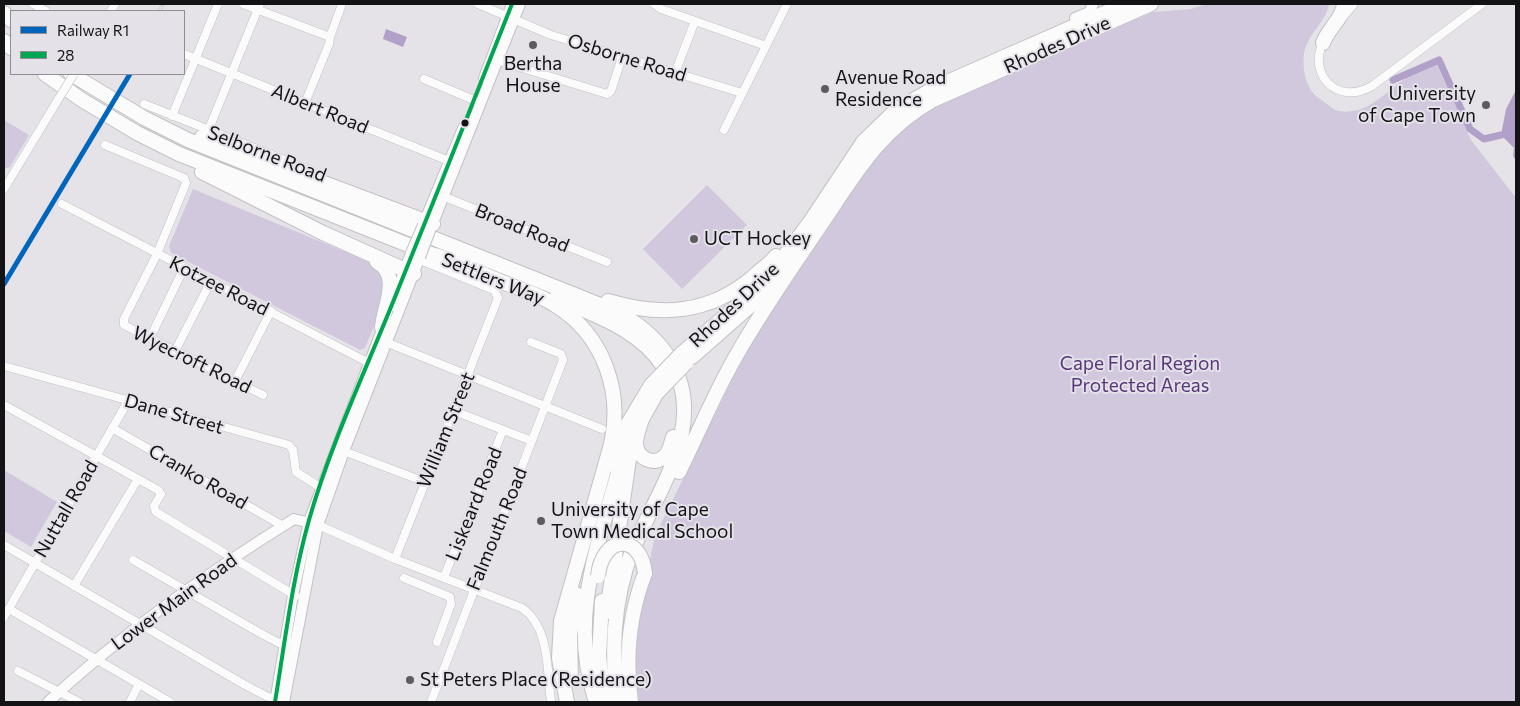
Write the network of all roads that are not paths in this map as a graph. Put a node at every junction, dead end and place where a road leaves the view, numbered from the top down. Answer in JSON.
{"nodes":[{"id":1,"x":33,"y":4,"type":"edge"},
{"id":2,"x":218,"y":4,"type":"edge"},
{"id":3,"x":243,"y":4,"type":"edge"},
{"id":4,"x":342,"y":4,"type":"edge"},
{"id":5,"x":478,"y":4,"type":"edge"},
{"id":6,"x":512,"y":4,"type":"edge"},
{"id":7,"x":520,"y":4,"type":"edge"},
{"id":8,"x":654,"y":4,"type":"edge"},
{"id":9,"x":787,"y":4,"type":"edge"},
{"id":10,"x":1093,"y":4,"type":"edge"},
{"id":11,"x":1125,"y":4,"type":"edge"},
{"id":12,"x":1151,"y":4,"type":"edge"},
{"id":13,"x":1344,"y":4,"type":"edge"},
{"id":14,"x":1354,"y":4,"type":"edge"},
{"id":15,"x":1360,"y":4,"type":"edge"},
{"id":16,"x":1482,"y":4,"type":"edge"},
{"id":17,"x":258,"y":7,"type":"edge"},
{"id":18,"x":44,"y":10,"type":"edge"},
{"id":19,"x":510,"y":18,"type":"junction"},
{"id":20,"x":695,"y":20,"type":"junction"},
{"id":21,"x":1058,"y":33,"type":"junction"},
{"id":22,"x":330,"y":37,"type":"junction"},
{"id":23,"x":1322,"y":45,"type":"junction"},
{"id":24,"x":766,"y":46,"type":"junction"},
{"id":25,"x":185,"y":54,"type":"edge"},
{"id":26,"x":622,"y":57,"type":"junction"},
{"id":27,"x":195,"y":59,"type":"junction"},
{"id":28,"x":494,"y":59,"type":"junction"},
{"id":29,"x":231,"y":73,"type":"junction"},
{"id":30,"x":675,"y":73,"type":"junction"},
{"id":31,"x":46,"y":75,"type":"edge"},
{"id":32,"x":71,"y":75,"type":"edge"},
{"id":33,"x":74,"y":75,"type":"edge"},
{"id":34,"x":424,"y":79,"type":"dead end"},
{"id":35,"x":742,"y":93,"type":"junction"},
{"id":36,"x":478,"y":101,"type":"junction"},
{"id":37,"x":305,"y":103,"type":"junction"},
{"id":38,"x":144,"y":104,"type":"dead end"},
{"id":39,"x":172,"y":116,"type":"junction"},
{"id":40,"x":144,"y":118,"type":"junction"},
{"id":41,"x":724,"y":130,"type":"dead end"},
{"id":42,"x":208,"y":131,"type":"junction"},
{"id":43,"x":146,"y":138,"type":"junction"},
{"id":44,"x":105,"y":145,"type":"dead end"},
{"id":45,"x":453,"y":162,"type":"junction"},
{"id":46,"x":846,"y":168,"type":"junction"},
{"id":47,"x":7,"y":178,"type":"edge"},
{"id":48,"x":4,"y":189,"type":"edge"},
{"id":49,"x":439,"y":195,"type":"junction"},
{"id":50,"x":62,"y":204,"type":"dead end"},
{"id":51,"x":389,"y":206,"type":"junction"},
{"id":52,"x":428,"y":225,"type":"junction"},
{"id":53,"x":352,"y":246,"type":"junction"},
{"id":54,"x":803,"y":251,"type":"junction"},
{"id":55,"x":156,"y":254,"type":"junction"},
{"id":56,"x":415,"y":257,"type":"junction"},
{"id":57,"x":608,"y":262,"type":"dead end"},
{"id":58,"x":466,"y":266,"type":"junction"},
{"id":59,"x":184,"y":268,"type":"junction"},
{"id":60,"x":409,"y":272,"type":"junction"},
{"id":61,"x":211,"y":281,"type":"junction"},
{"id":62,"x":568,"y":292,"type":"junction"},
{"id":63,"x":271,"y":311,"type":"junction"},
{"id":64,"x":386,"y":329,"type":"junction"},
{"id":65,"x":150,"y":338,"type":"junction"},
{"id":66,"x":531,"y":342,"type":"dead end"},
{"id":67,"x":175,"y":351,"type":"junction"},
{"id":68,"x":684,"y":358,"type":"junction"},
{"id":69,"x":372,"y":364,"type":"junction"},
{"id":70,"x":4,"y":366,"type":"edge"},
{"id":71,"x":468,"y":375,"type":"junction"},
{"id":72,"x":235,"y":381,"type":"junction"},
{"id":73,"x":263,"y":395,"type":"dead end"},
{"id":74,"x":128,"y":401,"type":"junction"},
{"id":75,"x":4,"y":405,"type":"edge"},
{"id":76,"x":545,"y":406,"type":"junction"},
{"id":77,"x":454,"y":411,"type":"junction"},
{"id":78,"x":639,"y":414,"type":"junction"},
{"id":79,"x":112,"y":428,"type":"junction"},
{"id":80,"x":602,"y":429,"type":"dead end"},
{"id":81,"x":503,"y":430,"type":"junction"},
{"id":82,"x":532,"y":441,"type":"junction"},
{"id":83,"x":340,"y":449,"type":"junction"},
{"id":84,"x":97,"y":456,"type":"junction"},
{"id":85,"x":138,"y":479,"type":"junction"},
{"id":86,"x":425,"y":482,"type":"junction"},
{"id":87,"x":320,"y":487,"type":"junction"},
{"id":88,"x":622,"y":509,"type":"junction"},
{"id":89,"x":650,"y":514,"type":"junction"},
{"id":90,"x":314,"y":523,"type":"junction"},
{"id":91,"x":282,"y":526,"type":"junction"},
{"id":92,"x":4,"y":545,"type":"edge"},
{"id":93,"x":234,"y":558,"type":"junction"},
{"id":94,"x":395,"y":559,"type":"junction"},
{"id":95,"x":133,"y":560,"type":"dead end"},
{"id":96,"x":36,"y":563,"type":"junction"},
{"id":97,"x":422,"y":569,"type":"junction"},
{"id":98,"x":432,"y":573,"type":"junction"},
{"id":99,"x":404,"y":578,"type":"dead end"},
{"id":100,"x":444,"y":578,"type":"junction"},
{"id":101,"x":417,"y":583,"type":"junction"},
{"id":102,"x":74,"y":586,"type":"junction"},
{"id":103,"x":426,"y":587,"type":"junction"},
{"id":104,"x":473,"y":589,"type":"junction"},
{"id":105,"x":185,"y":590,"type":"junction"},
{"id":106,"x":293,"y":595,"type":"junction"},
{"id":107,"x":303,"y":599,"type":"junction"},
{"id":108,"x":9,"y":609,"type":"junction"},
{"id":109,"x":4,"y":618,"type":"edge"},
{"id":110,"x":294,"y":621,"type":"junction"},
{"id":111,"x":140,"y":624,"type":"junction"},
{"id":112,"x":295,"y":641,"type":"junction"},
{"id":113,"x":437,"y":642,"type":"dead end"},
{"id":114,"x":284,"y":643,"type":"junction"},
{"id":115,"x":95,"y":659,"type":"junction"},
{"id":116,"x":285,"y":670,"type":"junction"},
{"id":117,"x":18,"y":671,"type":"dead end"},
{"id":118,"x":139,"y":684,"type":"junction"},
{"id":119,"x":59,"y":692,"type":"junction"},
{"id":120,"x":279,"y":701,"type":"edge"},
{"id":121,"x":48,"y":702,"type":"edge"},
{"id":122,"x":80,"y":702,"type":"edge"},
{"id":123,"x":130,"y":702,"type":"edge"},
{"id":124,"x":170,"y":702,"type":"edge"},
{"id":125,"x":431,"y":702,"type":"edge"},
{"id":126,"x":551,"y":702,"type":"edge"},
{"id":127,"x":567,"y":702,"type":"edge"},
{"id":128,"x":575,"y":702,"type":"edge"},
{"id":129,"x":596,"y":702,"type":"edge"},
{"id":130,"x":602,"y":702,"type":"edge"},
{"id":131,"x":610,"y":702,"type":"edge"},
{"id":132,"x":618,"y":702,"type":"edge"},
{"id":133,"x":631,"y":702,"type":"edge"}],
"edges":[{"from":1,"to":18,"type":"street"},
{"from":2,"to":27,"type":"street"},
{"from":3,"to":17,"type":"street"},
{"from":4,"to":22,"type":"street"},
{"from":5,"to":19,"type":"street","name":"Osborne Road"},
{"from":6,"to":19,"type":"main road"},
{"from":7,"to":19,"type":"main road"},
{"from":8,"to":20,"type":"street"},
{"from":9,"to":24,"type":"street"},
{"from":10,"to":21,"type":"main road"},
{"from":11,"to":21,"type":"highway","name":"Rhodes Drive"},
{"from":12,"to":54,"type":"highway","name":"Rhodes Drive"},
{"from":13,"to":23,"type":"highway"},
{"from":14,"to":23,"type":"street"},
{"from":15,"to":23,"type":"street"},
{"from":16,"to":23,"type":"street"},
{"from":17,"to":22,"type":"street"},
{"from":17,"to":29,"type":"street"},
{"from":19,"to":26,"type":"street","name":"Osborne Road"},
{"from":19,"to":28,"type":"main road"},
{"from":20,"to":24,"type":"street"},
{"from":20,"to":30,"type":"street"},
{"from":21,"to":46,"type":"highway","name":"Rhodes Drive"},
{"from":22,"to":37,"type":"street"},
{"from":24,"to":35,"type":"street"},
{"from":25,"to":27,"type":"street","name":"Albert Road"},
{"from":26,"to":28,"type":"street"},
{"from":26,"to":30,"type":"street","name":"Osborne Road"},
{"from":27,"to":29,"type":"street","name":"Albert Road"},
{"from":27,"to":39,"type":"street"},
{"from":28,"to":36,"type":"main road"},
{"from":29,"to":37,"type":"street","name":"Albert Road"},
{"from":29,"to":42,"type":"street"},
{"from":30,"to":35,"type":"street","name":"Osborne Road"},
{"from":31,"to":43,"type":"highway","name":"Settlers Way"},
{"from":32,"to":47,"type":"street","bridge":true},
{"from":33,"to":40,"type":"highway","name":"Settlers Way"},
{"from":34,"to":36,"type":"street"},
{"from":35,"to":41,"type":"street"},
{"from":36,"to":45,"type":"main road"},
{"from":37,"to":45,"type":"street","name":"Albert Road"},
{"from":38,"to":39,"type":"street","name":"Selborne Road"},
{"from":39,"to":42,"type":"street","name":"Selborne Road"},
{"from":40,"to":51,"type":"highway"},
{"from":40,"to":62,"type":"highway","name":"Settlers Way"},
{"from":42,"to":51,"type":"street","name":"Selborne Road"},
{"from":43,"to":53,"type":"highway"},
{"from":43,"to":58,"type":"highway","name":"Settlers Way"},
{"from":44,"to":55,"type":"street"},
{"from":45,"to":49,"type":"main road"},
{"from":46,"to":62,"type":"highway"},
{"from":46,"to":68,"type":"highway","name":"Rhodes Drive"},
{"from":47,"to":48,"type":"street"},
{"from":49,"to":52,"type":"main road"},
{"from":49,"to":57,"type":"street","name":"Broad Road"},
{"from":50,"to":55,"type":"street","name":"Kotzee Road"},
{"from":51,"to":52,"type":"highway"},
{"from":52,"to":56,"type":"main road","bridge":true},
{"from":53,"to":60,"type":"highway"},
{"from":53,"to":64,"type":"highway"},
{"from":54,"to":68,"type":"highway"},
{"from":54,"to":89,"type":"highway","name":"Rhodes Drive"},
{"from":55,"to":59,"type":"street","name":"Kotzee Road"},
{"from":55,"to":65,"type":"street","name":"Wyecroft Road"},
{"from":56,"to":60,"type":"main road"},
{"from":56,"to":71,"type":"street","name":"William Street"},
{"from":58,"to":78,"type":"highway"},
{"from":58,"to":127,"type":"highway","name":"Settlers Way"},
{"from":59,"to":61,"type":"street","name":"Kotzee Road"},
{"from":59,"to":65,"type":"street"},
{"from":60,"to":64,"type":"main road"},
{"from":61,"to":63,"type":"street","name":"Kotzee Road"},
{"from":61,"to":67,"type":"street"},
{"from":62,"to":89,"type":"highway","name":"Settlers Way"},
{"from":63,"to":69,"type":"street","name":"Kotzee Road"},
{"from":63,"to":72,"type":"street"},
{"from":64,"to":69,"type":"main road"},
{"from":64,"to":71,"type":"street"},
{"from":65,"to":67,"type":"street","name":"Wyecroft Road"},
{"from":66,"to":76,"type":"street","name":"Falmouth Road"},
{"from":67,"to":72,"type":"street","name":"Wyecroft Road"},
{"from":68,"to":78,"type":"highway","name":"Rhodes Drive","bridge":true},
{"from":69,"to":83,"type":"main road"},
{"from":70,"to":74,"type":"street","name":"Dane Street"},
{"from":71,"to":76,"type":"street"},
{"from":71,"to":77,"type":"street","name":"William Street"},
{"from":72,"to":73,"type":"street","name":"Wyecroft Road"},
{"from":74,"to":79,"type":"street","name":"Nuttall Road"},
{"from":74,"to":87,"type":"street","name":"Dane Street"},
{"from":75,"to":84,"type":"street"},
{"from":76,"to":80,"type":"street"},
{"from":76,"to":82,"type":"street","name":"Falmouth Road"},
{"from":77,"to":81,"type":"street","name":"Liskeard Road"},
{"from":77,"to":86,"type":"street","name":"William Street"},
{"from":78,"to":88,"type":"highway"},
{"from":78,"to":128,"type":"highway","name":"Rhodes Drive"},
{"from":78,"to":129,"type":"highway"},
{"from":79,"to":84,"type":"street","name":"Nuttall Road"},
{"from":79,"to":91,"type":"street","name":"Cranko Road"},
{"from":81,"to":82,"type":"street","name":"Liskeard Road"},
{"from":81,"to":100,"type":"street","name":"Liskeard Road"},
{"from":82,"to":104,"type":"street","name":"Falmouth Road"},
{"from":83,"to":86,"type":"street"},
{"from":83,"to":87,"type":"main road"},
{"from":83,"to":90,"type":"main road"},
{"from":84,"to":85,"type":"street"},
{"from":84,"to":96,"type":"street","name":"Nuttall Road"},
{"from":85,"to":93,"type":"street"},
{"from":85,"to":102,"type":"street"},
{"from":86,"to":94,"type":"street","name":"William Street"},
{"from":87,"to":90,"type":"main road"},
{"from":88,"to":130,"type":"highway"},
{"from":88,"to":131,"type":"highway"},
{"from":89,"to":132,"type":"highway","name":"Settlers Way"},
{"from":90,"to":91,"type":"main road","name":"Lower Main Road"},
{"from":90,"to":94,"type":"street"},
{"from":90,"to":106,"type":"main road"},
{"from":90,"to":107,"type":"main road"},
{"from":91,"to":93,"type":"main road","name":"Lower Main Road"},
{"from":92,"to":96,"type":"street"},
{"from":93,"to":105,"type":"main road","name":"Lower Main Road"},
{"from":93,"to":106,"type":"street"},
{"from":94,"to":97,"type":"street"},
{"from":95,"to":105,"type":"street"},
{"from":96,"to":102,"type":"street"},
{"from":96,"to":108,"type":"street","name":"Nuttall Road"},
{"from":97,"to":98,"type":"street"},
{"from":97,"to":101,"type":"street"},
{"from":98,"to":100,"type":"street"},
{"from":98,"to":103,"type":"street"},
{"from":99,"to":101,"type":"street"},
{"from":100,"to":104,"type":"street"},
{"from":101,"to":103,"type":"street"},
{"from":102,"to":111,"type":"street"},
{"from":103,"to":113,"type":"street"},
{"from":104,"to":125,"type":"street","name":"Falmouth Road"},
{"from":104,"to":126,"type":"street"},
{"from":105,"to":111,"type":"main road","name":"Lower Main Road"},
{"from":105,"to":114,"type":"street"},
{"from":106,"to":107,"type":"street"},
{"from":106,"to":110,"type":"main road"},
{"from":107,"to":110,"type":"main road"},
{"from":108,"to":109,"type":"street","name":"Nuttall Road"},
{"from":108,"to":115,"type":"street"},
{"from":110,"to":112,"type":"main road"},
{"from":110,"to":114,"type":"main road"},
{"from":111,"to":115,"type":"main road","name":"Lower Main Road"},
{"from":111,"to":120,"type":"street"},
{"from":112,"to":114,"type":"street"},
{"from":112,"to":116,"type":"main road"},
{"from":114,"to":116,"type":"main road"},
{"from":115,"to":118,"type":"street"},
{"from":115,"to":119,"type":"main road","name":"Lower Main Road"},
{"from":116,"to":120,"type":"main road"},
{"from":117,"to":119,"type":"street"},
{"from":118,"to":123,"type":"street"},
{"from":118,"to":124,"type":"street"},
{"from":119,"to":121,"type":"main road","name":"Lower Main Road"},
{"from":119,"to":122,"type":"street"},
{"from":130,"to":133,"type":"highway","bridge":true}]}
